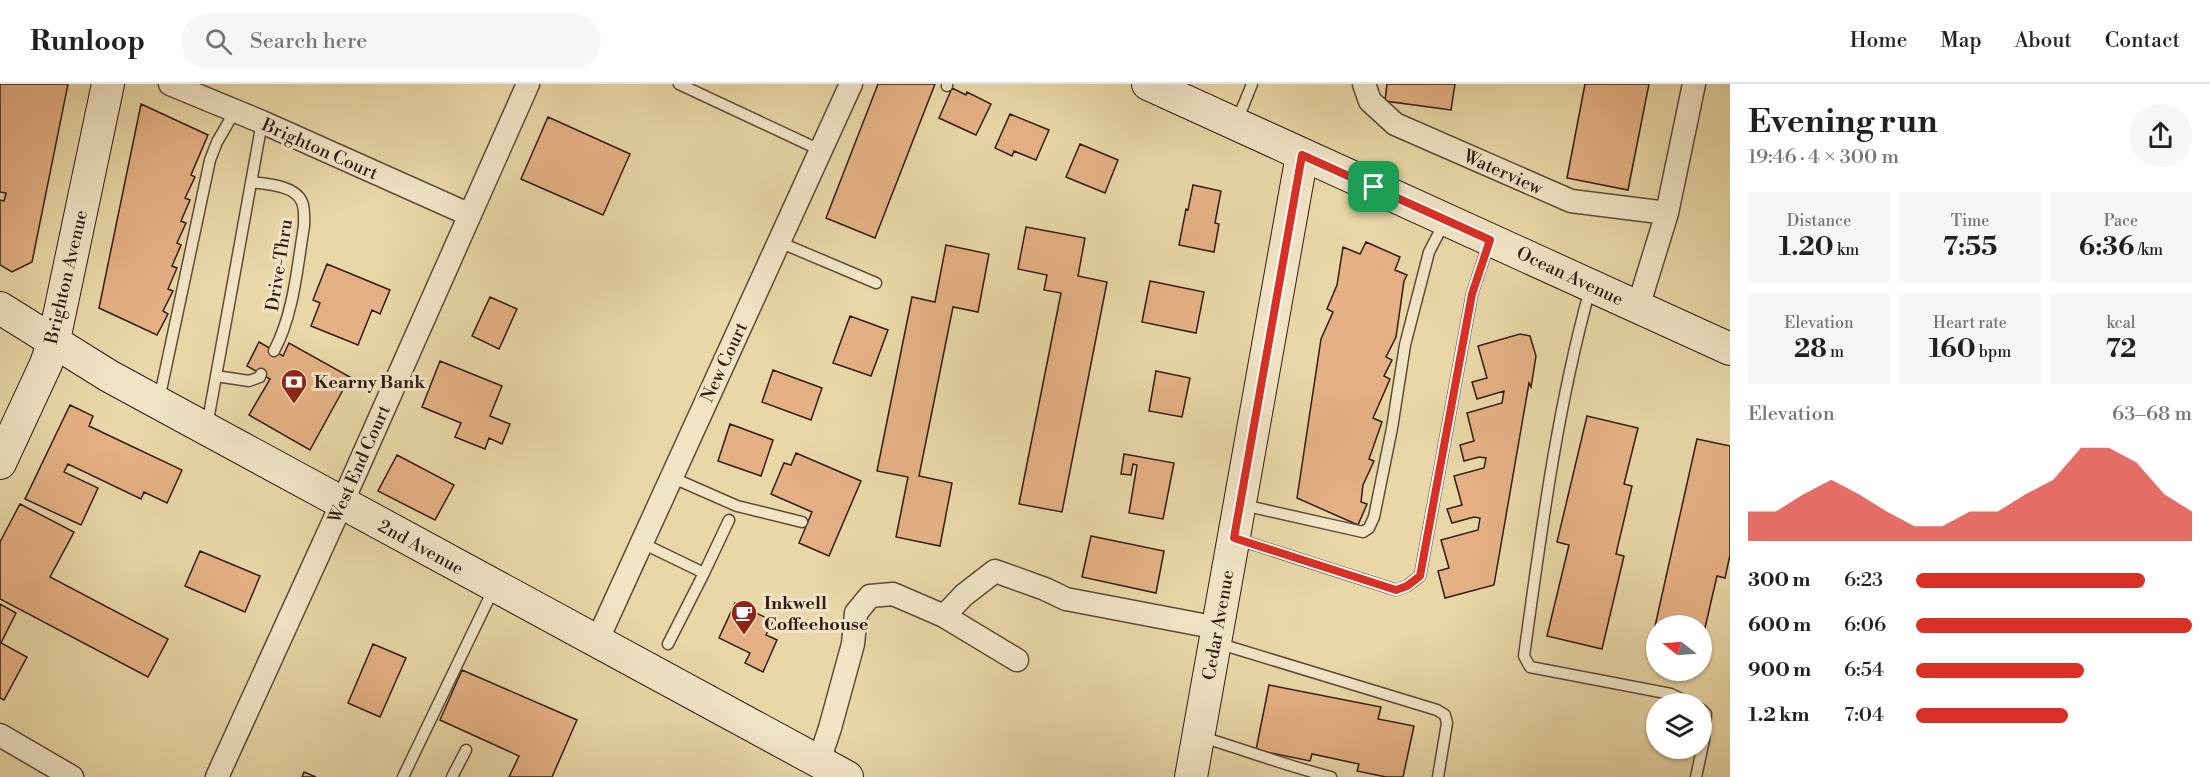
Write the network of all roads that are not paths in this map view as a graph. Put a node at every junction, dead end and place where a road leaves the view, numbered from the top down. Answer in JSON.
{"nodes":[{"id":1,"x":108,"y":84,"type":"edge"},
{"id":2,"x":170,"y":84,"type":"edge"},
{"id":3,"x":528,"y":84,"type":"edge"},
{"id":4,"x":679,"y":84,"type":"edge"},
{"id":5,"x":851,"y":84,"type":"edge"},
{"id":6,"x":1148,"y":84,"type":"edge"},
{"id":7,"x":1252,"y":84,"type":"edge"},
{"id":8,"x":1364,"y":84,"type":"edge"},
{"id":9,"x":1694,"y":84,"type":"edge"},
{"id":10,"x":235,"y":111,"type":"junction"},
{"id":11,"x":262,"y":122,"type":"junction"},
{"id":12,"x":1236,"y":124,"type":"junction"},
{"id":13,"x":820,"y":150,"type":"junction"},
{"id":14,"x":1302,"y":155,"type":"junction"},
{"id":15,"x":251,"y":182,"type":"junction"},
{"id":16,"x":1667,"y":213,"type":"junction"},
{"id":17,"x":470,"y":215,"type":"junction"},
{"id":18,"x":1446,"y":220,"type":"junction"},
{"id":19,"x":1490,"y":240,"type":"junction"},
{"id":20,"x":778,"y":242,"type":"junction"},
{"id":21,"x":876,"y":283,"type":"dead end"},
{"id":22,"x":1591,"y":286,"type":"junction"},
{"id":23,"x":1638,"y":307,"type":"junction"},
{"id":24,"x":0,"y":308,"type":"edge"},
{"id":25,"x":54,"y":340,"type":"junction"},
{"id":26,"x":1730,"y":349,"type":"edge"},
{"id":27,"x":274,"y":351,"type":"dead end"},
{"id":28,"x":261,"y":374,"type":"dead end"},
{"id":29,"x":216,"y":376,"type":"junction"},
{"id":30,"x":158,"y":403,"type":"junction"},
{"id":31,"x":206,"y":429,"type":"junction"},
{"id":32,"x":0,"y":463,"type":"edge"},
{"id":33,"x":671,"y":477,"type":"junction"},
{"id":34,"x":342,"y":503,"type":"junction"},
{"id":35,"x":1240,"y":504,"type":"junction"},
{"id":36,"x":729,"y":520,"type":"dead end"},
{"id":37,"x":802,"y":522,"type":"dead end"},
{"id":38,"x":1234,"y":538,"type":"junction"},
{"id":39,"x":642,"y":543,"type":"junction"},
{"id":40,"x":704,"y":573,"type":"junction"},
{"id":41,"x":495,"y":587,"type":"junction"},
{"id":42,"x":944,"y":616,"type":"junction"},
{"id":43,"x":1216,"y":636,"type":"junction"},
{"id":44,"x":597,"y":641,"type":"junction"},
{"id":45,"x":668,"y":644,"type":"dead end"},
{"id":46,"x":1017,"y":660,"type":"dead end"},
{"id":47,"x":1666,"y":693,"type":"edge"},
{"id":48,"x":0,"y":735,"type":"edge"},
{"id":49,"x":1198,"y":736,"type":"junction"},
{"id":50,"x":466,"y":750,"type":"dead end"},
{"id":51,"x":1699,"y":759,"type":"edge"},
{"id":52,"x":819,"y":761,"type":"junction"},
{"id":53,"x":72,"y":777,"type":"edge"},
{"id":54,"x":217,"y":777,"type":"edge"},
{"id":55,"x":403,"y":777,"type":"edge"},
{"id":56,"x":452,"y":777,"type":"edge"},
{"id":57,"x":847,"y":777,"type":"edge"},
{"id":58,"x":1191,"y":777,"type":"edge"},
{"id":59,"x":1331,"y":777,"type":"edge"},
{"id":60,"x":1438,"y":777,"type":"edge"},
{"id":61,"x":1696,"y":777,"type":"edge"}],
"edges":[{"from":1,"to":25,"type":"street","name":"Brighton Avenue"},
{"from":2,"to":10,"type":"street","name":"Brighton Court"},
{"from":3,"to":17,"type":"street","name":"West End Court"},
{"from":4,"to":13,"type":"lane"},
{"from":5,"to":13,"type":"street","name":"New Court"},
{"from":6,"to":12,"type":"street","name":"Ocean Avenue"},
{"from":7,"to":12,"type":"lane"},
{"from":8,"to":16,"type":"street","name":"Waterview"},
{"from":9,"to":16,"type":"street"},
{"from":10,"to":11,"type":"street","name":"Brighton Court"},
{"from":10,"to":30,"type":"lane"},
{"from":11,"to":15,"type":"lane"},
{"from":11,"to":17,"type":"street","name":"Brighton Court"},
{"from":12,"to":14,"type":"street","name":"Ocean Avenue"},
{"from":13,"to":20,"type":"street","name":"New Court"},
{"from":14,"to":18,"type":"street","name":"Ocean Avenue"},
{"from":14,"to":35,"type":"street","name":"Cedar Avenue"},
{"from":15,"to":27,"type":"lane","name":"Drive-Thru"},
{"from":15,"to":29,"type":"lane"},
{"from":16,"to":23,"type":"street"},
{"from":17,"to":34,"type":"street","name":"West End Court"},
{"from":18,"to":19,"type":"street","name":"Ocean Avenue"},
{"from":18,"to":35,"type":"lane"},
{"from":19,"to":22,"type":"street","name":"Ocean Avenue"},
{"from":19,"to":38,"type":"lane"},
{"from":20,"to":21,"type":"lane"},
{"from":20,"to":33,"type":"street","name":"New Court"},
{"from":22,"to":23,"type":"street","name":"Ocean Avenue"},
{"from":22,"to":47,"type":"lane"},
{"from":23,"to":26,"type":"street","name":"Ocean Avenue"},
{"from":24,"to":25,"type":"street","name":"2nd Avenue"},
{"from":25,"to":30,"type":"street","name":"2nd Avenue"},
{"from":25,"to":32,"type":"street","name":"Brighton Avenue"},
{"from":28,"to":29,"type":"lane"},
{"from":29,"to":31,"type":"lane"},
{"from":30,"to":31,"type":"street","name":"2nd Avenue"},
{"from":31,"to":34,"type":"street","name":"2nd Avenue"},
{"from":33,"to":37,"type":"lane"},
{"from":33,"to":39,"type":"street","name":"New Court"},
{"from":34,"to":41,"type":"street","name":"2nd Avenue"},
{"from":34,"to":54,"type":"street","name":"West End Court"},
{"from":35,"to":38,"type":"street","name":"Cedar Avenue"},
{"from":36,"to":40,"type":"lane"},
{"from":38,"to":43,"type":"street","name":"Cedar Avenue"},
{"from":39,"to":40,"type":"lane"},
{"from":39,"to":44,"type":"street","name":"New Court"},
{"from":40,"to":45,"type":"lane"},
{"from":41,"to":44,"type":"street","name":"2nd Avenue"},
{"from":41,"to":55,"type":"lane"},
{"from":42,"to":43,"type":"street"},
{"from":42,"to":46,"type":"street"},
{"from":42,"to":52,"type":"street"},
{"from":43,"to":49,"type":"street","name":"Cedar Avenue"},
{"from":43,"to":60,"type":"lane"},
{"from":44,"to":52,"type":"street","name":"2nd Avenue"},
{"from":48,"to":53,"type":"street"},
{"from":49,"to":58,"type":"street","name":"Cedar Avenue"},
{"from":49,"to":59,"type":"lane"},
{"from":50,"to":56,"type":"lane"},
{"from":51,"to":61,"type":"lane"},
{"from":52,"to":57,"type":"street","name":"2nd Avenue"}]}
